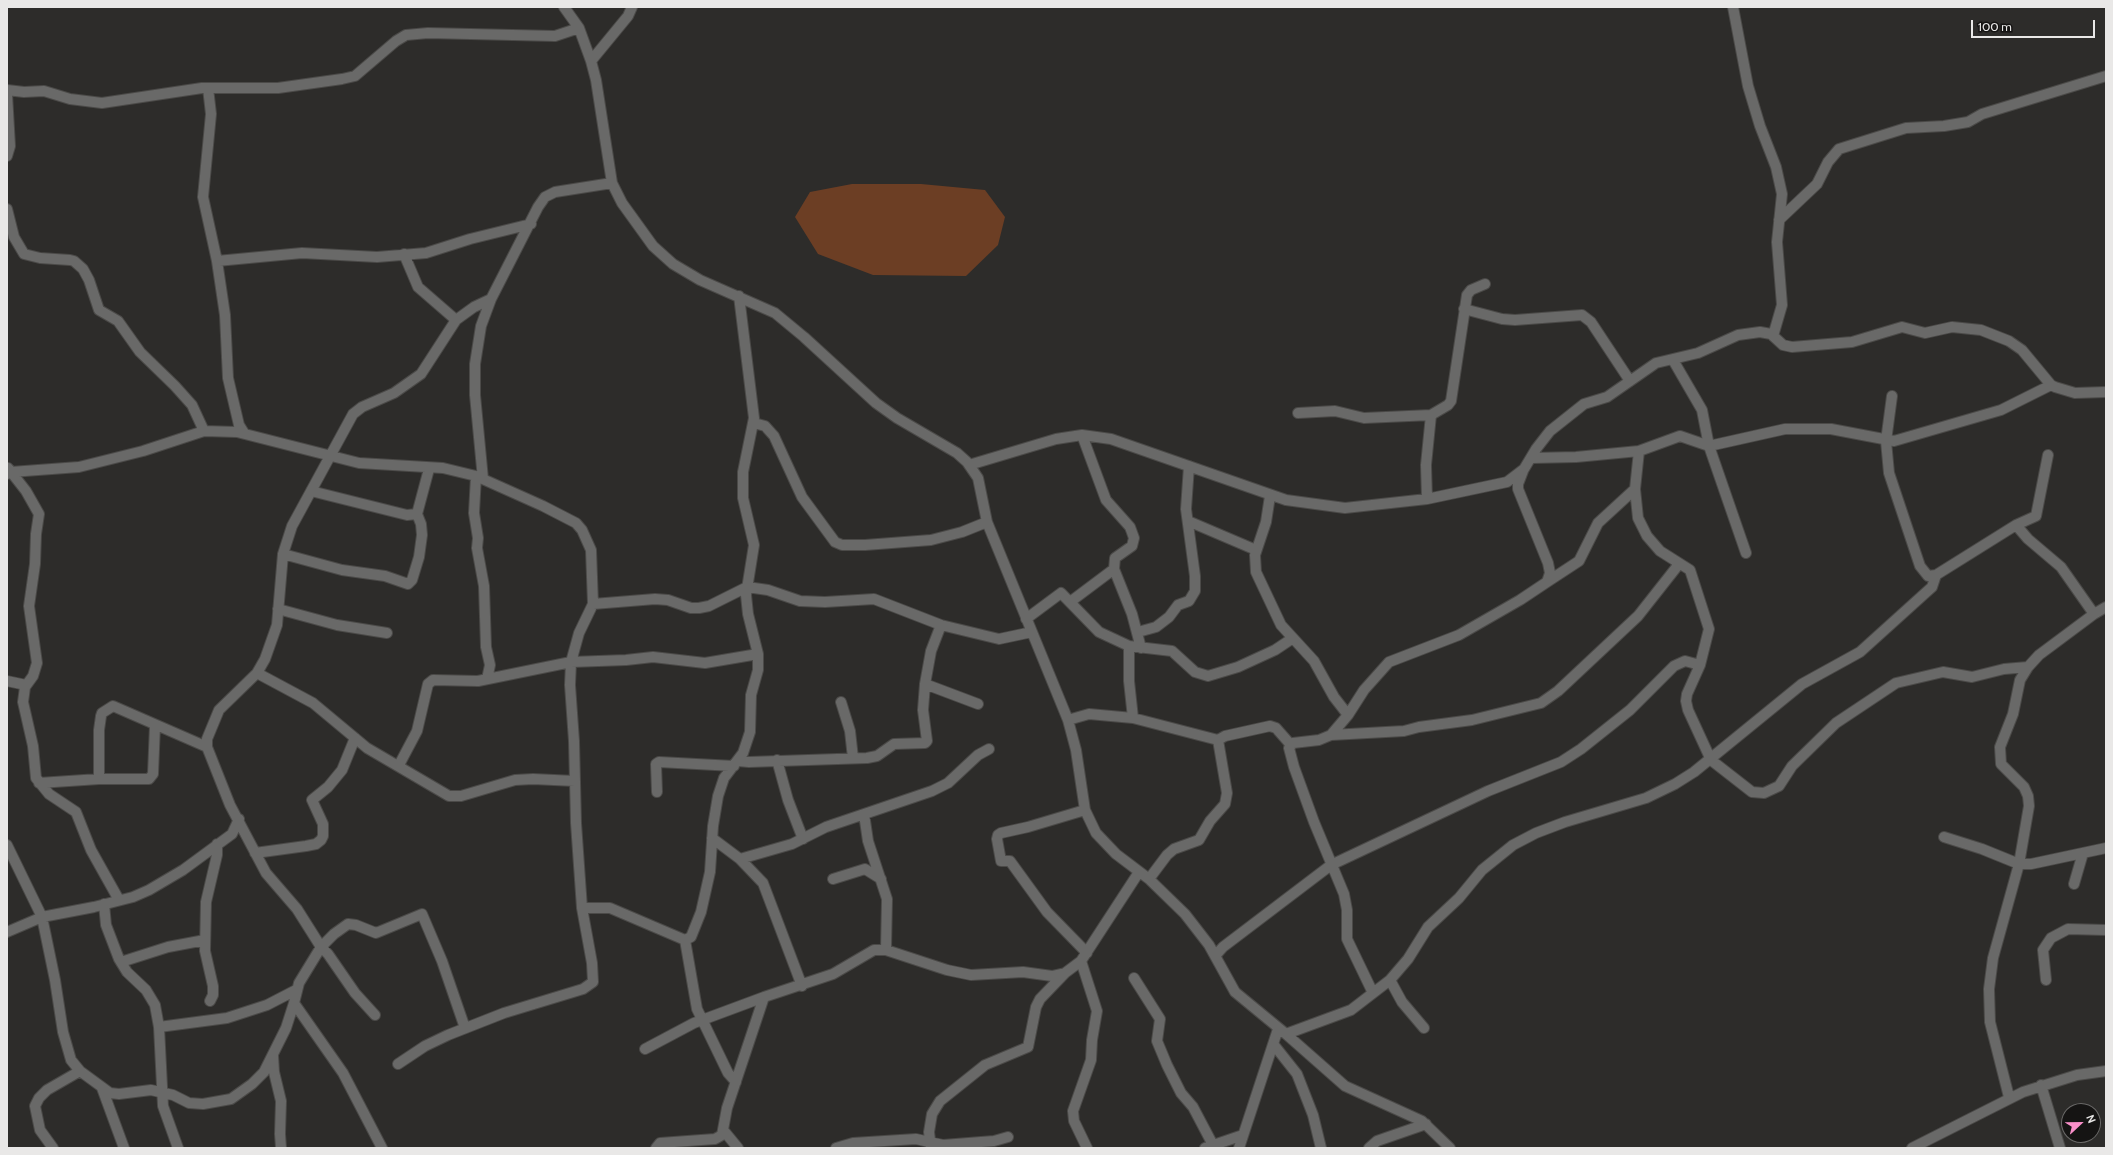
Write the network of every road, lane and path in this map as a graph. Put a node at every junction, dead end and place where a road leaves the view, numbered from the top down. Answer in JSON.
{"nodes":[{"id":1,"x":564,"y":7,"type":"edge"},
{"id":2,"x":632,"y":7,"type":"edge"},
{"id":3,"x":1733,"y":7,"type":"edge"},
{"id":4,"x":579,"y":28,"type":"junction"},
{"id":5,"x":591,"y":61,"type":"junction"},
{"id":6,"x":2106,"y":76,"type":"edge"},
{"id":7,"x":208,"y":88,"type":"junction"},
{"id":8,"x":7,"y":90,"type":"edge"},
{"id":9,"x":7,"y":94,"type":"edge"},
{"id":10,"x":7,"y":156,"type":"edge"},
{"id":11,"x":612,"y":183,"type":"junction"},
{"id":12,"x":7,"y":209,"type":"edge"},
{"id":13,"x":1779,"y":220,"type":"junction"},
{"id":14,"x":531,"y":224,"type":"junction"},
{"id":15,"x":404,"y":254,"type":"junction"},
{"id":16,"x":217,"y":261,"type":"junction"},
{"id":17,"x":1485,"y":284,"type":"dead end"},
{"id":18,"x":739,"y":296,"type":"junction"},
{"id":19,"x":491,"y":299,"type":"junction"},
{"id":20,"x":1464,"y":309,"type":"junction"},
{"id":21,"x":456,"y":320,"type":"junction"},
{"id":22,"x":1773,"y":336,"type":"junction"},
{"id":23,"x":1672,"y":360,"type":"junction"},
{"id":24,"x":1630,"y":381,"type":"junction"},
{"id":25,"x":2051,"y":385,"type":"junction"},
{"id":26,"x":2106,"y":392,"type":"edge"},
{"id":27,"x":1892,"y":396,"type":"dead end"},
{"id":28,"x":1298,"y":413,"type":"dead end"},
{"id":29,"x":1431,"y":415,"type":"junction"},
{"id":30,"x":754,"y":423,"type":"junction"},
{"id":31,"x":204,"y":431,"type":"junction"},
{"id":32,"x":244,"y":433,"type":"junction"},
{"id":33,"x":1082,"y":434,"type":"junction"},
{"id":34,"x":1886,"y":441,"type":"junction"},
{"id":35,"x":1709,"y":446,"type":"junction"},
{"id":36,"x":1638,"y":451,"type":"junction"},
{"id":37,"x":2048,"y":455,"type":"dead end"},
{"id":38,"x":329,"y":456,"type":"junction"},
{"id":39,"x":1532,"y":458,"type":"junction"},
{"id":40,"x":969,"y":465,"type":"junction"},
{"id":41,"x":1189,"y":466,"type":"junction"},
{"id":42,"x":429,"y":469,"type":"junction"},
{"id":43,"x":1524,"y":469,"type":"junction"},
{"id":44,"x":8,"y":471,"type":"edge"},
{"id":45,"x":480,"y":477,"type":"junction"},
{"id":46,"x":1507,"y":482,"type":"junction"},
{"id":47,"x":1518,"y":489,"type":"junction"},
{"id":48,"x":1635,"y":489,"type":"junction"},
{"id":49,"x":311,"y":491,"type":"junction"},
{"id":50,"x":1270,"y":496,"type":"junction"},
{"id":51,"x":1426,"y":499,"type":"junction"},
{"id":52,"x":417,"y":514,"type":"junction"},
{"id":53,"x":1188,"y":521,"type":"junction"},
{"id":54,"x":987,"y":522,"type":"junction"},
{"id":55,"x":2016,"y":525,"type":"junction"},
{"id":56,"x":1256,"y":550,"type":"junction"},
{"id":57,"x":1746,"y":552,"type":"dead end"},
{"id":58,"x":283,"y":554,"type":"junction"},
{"id":59,"x":1680,"y":564,"type":"junction"},
{"id":60,"x":1114,"y":569,"type":"junction"},
{"id":61,"x":1936,"y":575,"type":"junction"},
{"id":62,"x":1547,"y":582,"type":"junction"},
{"id":63,"x":747,"y":587,"type":"junction"},
{"id":64,"x":1070,"y":602,"type":"junction"},
{"id":65,"x":593,"y":604,"type":"junction"},
{"id":66,"x":2106,"y":607,"type":"edge"},
{"id":67,"x":278,"y":609,"type":"junction"},
{"id":68,"x":2094,"y":614,"type":"junction"},
{"id":69,"x":1026,"y":619,"type":"junction"},
{"id":70,"x":941,"y":625,"type":"junction"},
{"id":71,"x":1032,"y":632,"type":"junction"},
{"id":72,"x":1138,"y":632,"type":"junction"},
{"id":73,"x":387,"y":633,"type":"dead end"},
{"id":74,"x":1293,"y":638,"type":"junction"},
{"id":75,"x":1129,"y":646,"type":"junction"},
{"id":76,"x":1141,"y":648,"type":"junction"},
{"id":77,"x":758,"y":654,"type":"junction"},
{"id":78,"x":571,"y":662,"type":"junction"},
{"id":79,"x":1700,"y":666,"type":"junction"},
{"id":80,"x":2028,"y":667,"type":"junction"},
{"id":81,"x":257,"y":673,"type":"junction"},
{"id":82,"x":487,"y":679,"type":"junction"},
{"id":83,"x":7,"y":681,"type":"edge"},
{"id":84,"x":925,"y":684,"type":"junction"},
{"id":85,"x":26,"y":685,"type":"junction"},
{"id":86,"x":841,"y":702,"type":"dead end"},
{"id":87,"x":978,"y":704,"type":"dead end"},
{"id":88,"x":1348,"y":715,"type":"junction"},
{"id":89,"x":1133,"y":718,"type":"junction"},
{"id":90,"x":1068,"y":720,"type":"junction"},
{"id":91,"x":155,"y":725,"type":"junction"},
{"id":92,"x":1331,"y":735,"type":"junction"},
{"id":93,"x":355,"y":738,"type":"junction"},
{"id":94,"x":1218,"y":740,"type":"junction"},
{"id":95,"x":1291,"y":744,"type":"junction"},
{"id":96,"x":207,"y":747,"type":"junction"},
{"id":97,"x":989,"y":749,"type":"dead end"},
{"id":98,"x":853,"y":758,"type":"junction"},
{"id":99,"x":777,"y":760,"type":"junction"},
{"id":100,"x":1711,"y":760,"type":"junction"},
{"id":101,"x":736,"y":763,"type":"junction"},
{"id":102,"x":399,"y":765,"type":"junction"},
{"id":103,"x":99,"y":779,"type":"junction"},
{"id":104,"x":575,"y":781,"type":"junction"},
{"id":105,"x":39,"y":783,"type":"junction"},
{"id":106,"x":657,"y":792,"type":"dead end"},
{"id":107,"x":1085,"y":810,"type":"junction"},
{"id":108,"x":864,"y":814,"type":"junction"},
{"id":109,"x":239,"y":819,"type":"junction"},
{"id":110,"x":1944,"y":837,"type":"dead end"},
{"id":111,"x":712,"y":838,"type":"junction"},
{"id":112,"x":803,"y":838,"type":"junction"},
{"id":113,"x":217,"y":844,"type":"junction"},
{"id":114,"x":7,"y":845,"type":"edge"},
{"id":115,"x":2106,"y":848,"type":"edge"},
{"id":116,"x":256,"y":853,"type":"junction"},
{"id":117,"x":2084,"y":853,"type":"junction"},
{"id":118,"x":740,"y":859,"type":"junction"},
{"id":119,"x":2019,"y":864,"type":"junction"},
{"id":120,"x":1331,"y":865,"type":"junction"},
{"id":121,"x":1139,"y":872,"type":"junction"},
{"id":122,"x":833,"y":879,"type":"dead end"},
{"id":123,"x":881,"y":879,"type":"junction"},
{"id":124,"x":1149,"y":879,"type":"junction"},
{"id":125,"x":2074,"y":884,"type":"dead end"},
{"id":126,"x":120,"y":900,"type":"junction"},
{"id":127,"x":104,"y":904,"type":"junction"},
{"id":128,"x":582,"y":908,"type":"junction"},
{"id":129,"x":42,"y":917,"type":"junction"},
{"id":130,"x":2106,"y":930,"type":"edge"},
{"id":131,"x":7,"y":932,"type":"edge"},
{"id":132,"x":205,"y":940,"type":"junction"},
{"id":133,"x":685,"y":940,"type":"junction"},
{"id":134,"x":321,"y":947,"type":"junction"},
{"id":135,"x":886,"y":950,"type":"junction"},
{"id":136,"x":1215,"y":956,"type":"junction"},
{"id":137,"x":1084,"y":957,"type":"junction"},
{"id":138,"x":121,"y":962,"type":"junction"},
{"id":139,"x":1065,"y":973,"type":"junction"},
{"id":140,"x":1134,"y":978,"type":"dead end"},
{"id":141,"x":1390,"y":980,"type":"junction"},
{"id":142,"x":2046,"y":980,"type":"dead end"},
{"id":143,"x":802,"y":986,"type":"junction"},
{"id":144,"x":296,"y":990,"type":"junction"},
{"id":145,"x":1373,"y":993,"type":"junction"},
{"id":146,"x":764,"y":997,"type":"junction"},
{"id":147,"x":210,"y":1001,"type":"dead end"},
{"id":148,"x":294,"y":1003,"type":"junction"},
{"id":149,"x":375,"y":1015,"type":"dead end"},
{"id":150,"x":701,"y":1020,"type":"junction"},
{"id":151,"x":159,"y":1027,"type":"junction"},
{"id":152,"x":465,"y":1028,"type":"junction"},
{"id":153,"x":1424,"y":1028,"type":"dead end"},
{"id":154,"x":1282,"y":1031,"type":"junction"},
{"id":155,"x":1274,"y":1045,"type":"junction"},
{"id":156,"x":645,"y":1049,"type":"dead end"},
{"id":157,"x":273,"y":1055,"type":"junction"},
{"id":158,"x":398,"y":1064,"type":"dead end"},
{"id":159,"x":80,"y":1071,"type":"junction"},
{"id":160,"x":2106,"y":1071,"type":"edge"},
{"id":161,"x":736,"y":1082,"type":"junction"},
{"id":162,"x":2041,"y":1085,"type":"junction"},
{"id":163,"x":102,"y":1088,"type":"junction"},
{"id":164,"x":162,"y":1092,"type":"junction"},
{"id":165,"x":2009,"y":1097,"type":"junction"},
{"id":166,"x":1426,"y":1124,"type":"junction"},
{"id":167,"x":724,"y":1131,"type":"junction"},
{"id":168,"x":1243,"y":1135,"type":"junction"},
{"id":169,"x":1008,"y":1136,"type":"dead end"},
{"id":170,"x":930,"y":1146,"type":"edge"},
{"id":171,"x":1209,"y":1146,"type":"edge"},
{"id":172,"x":53,"y":1148,"type":"edge"},
{"id":173,"x":124,"y":1148,"type":"edge"},
{"id":174,"x":178,"y":1148,"type":"edge"},
{"id":175,"x":281,"y":1148,"type":"edge"},
{"id":176,"x":382,"y":1148,"type":"edge"},
{"id":177,"x":656,"y":1148,"type":"edge"},
{"id":178,"x":738,"y":1148,"type":"edge"},
{"id":179,"x":836,"y":1148,"type":"edge"},
{"id":180,"x":1087,"y":1148,"type":"edge"},
{"id":181,"x":1239,"y":1148,"type":"edge"},
{"id":182,"x":1321,"y":1148,"type":"edge"},
{"id":183,"x":1369,"y":1148,"type":"edge"},
{"id":184,"x":1450,"y":1148,"type":"edge"},
{"id":185,"x":1912,"y":1148,"type":"edge"},
{"id":186,"x":2060,"y":1148,"type":"edge"}],
"edges":[{"from":1,"to":4,"type":"street"},
{"from":2,"to":5,"type":"street"},
{"from":3,"to":13,"type":"street"},
{"from":4,"to":5,"type":"street"},
{"from":4,"to":7,"type":"street"},
{"from":5,"to":11,"type":"street"},
{"from":6,"to":13,"type":"street"},
{"from":7,"to":8,"type":"street"},
{"from":7,"to":16,"type":"street"},
{"from":9,"to":10,"type":"street"},
{"from":11,"to":14,"type":"street"},
{"from":11,"to":18,"type":"street"},
{"from":12,"to":31,"type":"street"},
{"from":13,"to":22,"type":"street"},
{"from":14,"to":15,"type":"street"},
{"from":14,"to":19,"type":"street"},
{"from":15,"to":16,"type":"street"},
{"from":15,"to":21,"type":"street"},
{"from":16,"to":32,"type":"street"},
{"from":17,"to":20,"type":"street"},
{"from":18,"to":30,"type":"street"},
{"from":18,"to":40,"type":"street"},
{"from":19,"to":21,"type":"street"},
{"from":19,"to":45,"type":"street"},
{"from":20,"to":24,"type":"street"},
{"from":20,"to":29,"type":"street"},
{"from":21,"to":38,"type":"street"},
{"from":22,"to":23,"type":"street"},
{"from":22,"to":25,"type":"street"},
{"from":23,"to":24,"type":"street"},
{"from":23,"to":35,"type":"street"},
{"from":24,"to":39,"type":"street"},
{"from":25,"to":26,"type":"street"},
{"from":25,"to":34,"type":"street"},
{"from":27,"to":34,"type":"street"},
{"from":28,"to":29,"type":"street"},
{"from":29,"to":51,"type":"street"},
{"from":30,"to":54,"type":"street"},
{"from":30,"to":63,"type":"street"},
{"from":31,"to":32,"type":"street"},
{"from":31,"to":44,"type":"street"},
{"from":32,"to":38,"type":"street"},
{"from":33,"to":40,"type":"street"},
{"from":33,"to":41,"type":"street"},
{"from":33,"to":60,"type":"street"},
{"from":34,"to":35,"type":"street"},
{"from":34,"to":61,"type":"street"},
{"from":35,"to":36,"type":"street"},
{"from":35,"to":57,"type":"street"},
{"from":36,"to":39,"type":"street"},
{"from":36,"to":48,"type":"street"},
{"from":37,"to":55,"type":"street"},
{"from":38,"to":42,"type":"street"},
{"from":38,"to":49,"type":"street"},
{"from":39,"to":43,"type":"street"},
{"from":40,"to":54,"type":"street"},
{"from":41,"to":50,"type":"street"},
{"from":41,"to":53,"type":"street"},
{"from":42,"to":45,"type":"street"},
{"from":42,"to":52,"type":"street"},
{"from":43,"to":46,"type":"street"},
{"from":43,"to":47,"type":"street"},
{"from":44,"to":85,"type":"street"},
{"from":45,"to":65,"type":"street"},
{"from":45,"to":82,"type":"street"},
{"from":46,"to":47,"type":"street"},
{"from":46,"to":51,"type":"street"},
{"from":47,"to":62,"type":"street"},
{"from":48,"to":59,"type":"street"},
{"from":48,"to":62,"type":"street"},
{"from":49,"to":52,"type":"street"},
{"from":49,"to":58,"type":"street"},
{"from":50,"to":51,"type":"street"},
{"from":50,"to":56,"type":"street"},
{"from":52,"to":58,"type":"street"},
{"from":53,"to":56,"type":"street"},
{"from":53,"to":72,"type":"street"},
{"from":54,"to":69,"type":"street"},
{"from":55,"to":61,"type":"street"},
{"from":55,"to":68,"type":"street"},
{"from":56,"to":74,"type":"street"},
{"from":58,"to":67,"type":"street"},
{"from":59,"to":79,"type":"street"},
{"from":59,"to":92,"type":"street"},
{"from":60,"to":64,"type":"street"},
{"from":60,"to":72,"type":"street"},
{"from":61,"to":100,"type":"street"},
{"from":62,"to":88,"type":"street"},
{"from":63,"to":65,"type":"street"},
{"from":63,"to":70,"type":"street"},
{"from":63,"to":77,"type":"street"},
{"from":64,"to":69,"type":"street"},
{"from":64,"to":75,"type":"street"},
{"from":65,"to":78,"type":"street"},
{"from":66,"to":68,"type":"street"},
{"from":67,"to":73,"type":"street"},
{"from":67,"to":81,"type":"street"},
{"from":68,"to":80,"type":"street"},
{"from":69,"to":71,"type":"street"},
{"from":70,"to":71,"type":"street"},
{"from":70,"to":84,"type":"street"},
{"from":71,"to":90,"type":"street"},
{"from":72,"to":76,"type":"street"},
{"from":74,"to":76,"type":"street"},
{"from":74,"to":88,"type":"street"},
{"from":75,"to":76,"type":"street"},
{"from":75,"to":89,"type":"street"},
{"from":77,"to":78,"type":"street"},
{"from":77,"to":101,"type":"street"},
{"from":78,"to":82,"type":"street"},
{"from":78,"to":104,"type":"street"},
{"from":79,"to":100,"type":"street"},
{"from":79,"to":120,"type":"street"},
{"from":80,"to":100,"type":"street"},
{"from":80,"to":119,"type":"street"},
{"from":81,"to":93,"type":"street"},
{"from":81,"to":96,"type":"street"},
{"from":82,"to":102,"type":"street"},
{"from":83,"to":85,"type":"street"},
{"from":84,"to":87,"type":"street"},
{"from":84,"to":98,"type":"street"},
{"from":85,"to":105,"type":"street"},
{"from":86,"to":98,"type":"street"},
{"from":88,"to":92,"type":"street"},
{"from":89,"to":90,"type":"street"},
{"from":89,"to":94,"type":"street"},
{"from":90,"to":107,"type":"street"},
{"from":91,"to":96,"type":"street"},
{"from":91,"to":103,"type":"street"},
{"from":91,"to":103,"type":"street"},
{"from":92,"to":95,"type":"street"},
{"from":93,"to":102,"type":"street"},
{"from":93,"to":116,"type":"street"},
{"from":94,"to":95,"type":"street"},
{"from":94,"to":124,"type":"street"},
{"from":95,"to":120,"type":"street"},
{"from":96,"to":109,"type":"street"},
{"from":97,"to":108,"type":"street"},
{"from":98,"to":99,"type":"street"},
{"from":99,"to":101,"type":"street"},
{"from":99,"to":112,"type":"street"},
{"from":100,"to":141,"type":"street"},
{"from":101,"to":106,"type":"street"},
{"from":101,"to":111,"type":"street"},
{"from":102,"to":104,"type":"street"},
{"from":103,"to":105,"type":"street"},
{"from":104,"to":128,"type":"street"},
{"from":105,"to":126,"type":"street"},
{"from":107,"to":121,"type":"street"},
{"from":107,"to":137,"type":"street"},
{"from":108,"to":112,"type":"street"},
{"from":108,"to":123,"type":"street"},
{"from":109,"to":113,"type":"street"},
{"from":109,"to":116,"type":"street"},
{"from":110,"to":119,"type":"street"},
{"from":111,"to":118,"type":"street"},
{"from":111,"to":133,"type":"street"},
{"from":112,"to":118,"type":"street"},
{"from":113,"to":126,"type":"street"},
{"from":113,"to":132,"type":"street"},
{"from":114,"to":129,"type":"street"},
{"from":115,"to":117,"type":"street"},
{"from":116,"to":134,"type":"street"},
{"from":117,"to":119,"type":"street"},
{"from":117,"to":125,"type":"street"},
{"from":118,"to":143,"type":"street"},
{"from":119,"to":165,"type":"street"},
{"from":120,"to":136,"type":"street"},
{"from":120,"to":145,"type":"street"},
{"from":121,"to":124,"type":"street"},
{"from":121,"to":137,"type":"street"},
{"from":122,"to":123,"type":"street"},
{"from":123,"to":135,"type":"street"},
{"from":124,"to":136,"type":"street"},
{"from":126,"to":127,"type":"street"},
{"from":127,"to":129,"type":"street"},
{"from":127,"to":138,"type":"street"},
{"from":128,"to":133,"type":"street"},
{"from":128,"to":152,"type":"street"},
{"from":129,"to":131,"type":"street"},
{"from":129,"to":159,"type":"street"},
{"from":130,"to":142,"type":"street"},
{"from":132,"to":138,"type":"street"},
{"from":132,"to":147,"type":"street"},
{"from":133,"to":150,"type":"street"},
{"from":134,"to":144,"type":"street"},
{"from":134,"to":149,"type":"street"},
{"from":134,"to":152,"type":"street"},
{"from":135,"to":139,"type":"street"},
{"from":135,"to":143,"type":"street"},
{"from":136,"to":154,"type":"street"},
{"from":137,"to":139,"type":"street"},
{"from":137,"to":180,"type":"street"},
{"from":138,"to":151,"type":"street"},
{"from":139,"to":170,"type":"street"},
{"from":140,"to":171,"type":"street"},
{"from":141,"to":145,"type":"street"},
{"from":141,"to":153,"type":"street"},
{"from":143,"to":146,"type":"street"},
{"from":144,"to":148,"type":"street"},
{"from":144,"to":151,"type":"street"},
{"from":145,"to":154,"type":"street"},
{"from":146,"to":150,"type":"street"},
{"from":146,"to":161,"type":"street"},
{"from":148,"to":157,"type":"street"},
{"from":148,"to":176,"type":"street"},
{"from":150,"to":156,"type":"street"},
{"from":150,"to":161,"type":"street"},
{"from":151,"to":164,"type":"street"},
{"from":152,"to":158,"type":"street"},
{"from":154,"to":155,"type":"street"},
{"from":154,"to":166,"type":"street"},
{"from":155,"to":168,"type":"street"},
{"from":155,"to":182,"type":"street"},
{"from":157,"to":164,"type":"street"},
{"from":157,"to":175,"type":"street"},
{"from":159,"to":163,"type":"street"},
{"from":159,"to":172,"type":"street"},
{"from":160,"to":162,"type":"street"},
{"from":161,"to":167,"type":"street"},
{"from":162,"to":165,"type":"street"},
{"from":162,"to":186,"type":"street"},
{"from":163,"to":164,"type":"street"},
{"from":163,"to":173,"type":"street"},
{"from":164,"to":174,"type":"street"},
{"from":165,"to":185,"type":"street"},
{"from":166,"to":183,"type":"street"},
{"from":166,"to":184,"type":"street"},
{"from":167,"to":177,"type":"street"},
{"from":167,"to":178,"type":"street"},
{"from":168,"to":171,"type":"street"},
{"from":168,"to":181,"type":"street"},
{"from":169,"to":170,"type":"street"},
{"from":170,"to":179,"type":"street"}]}
